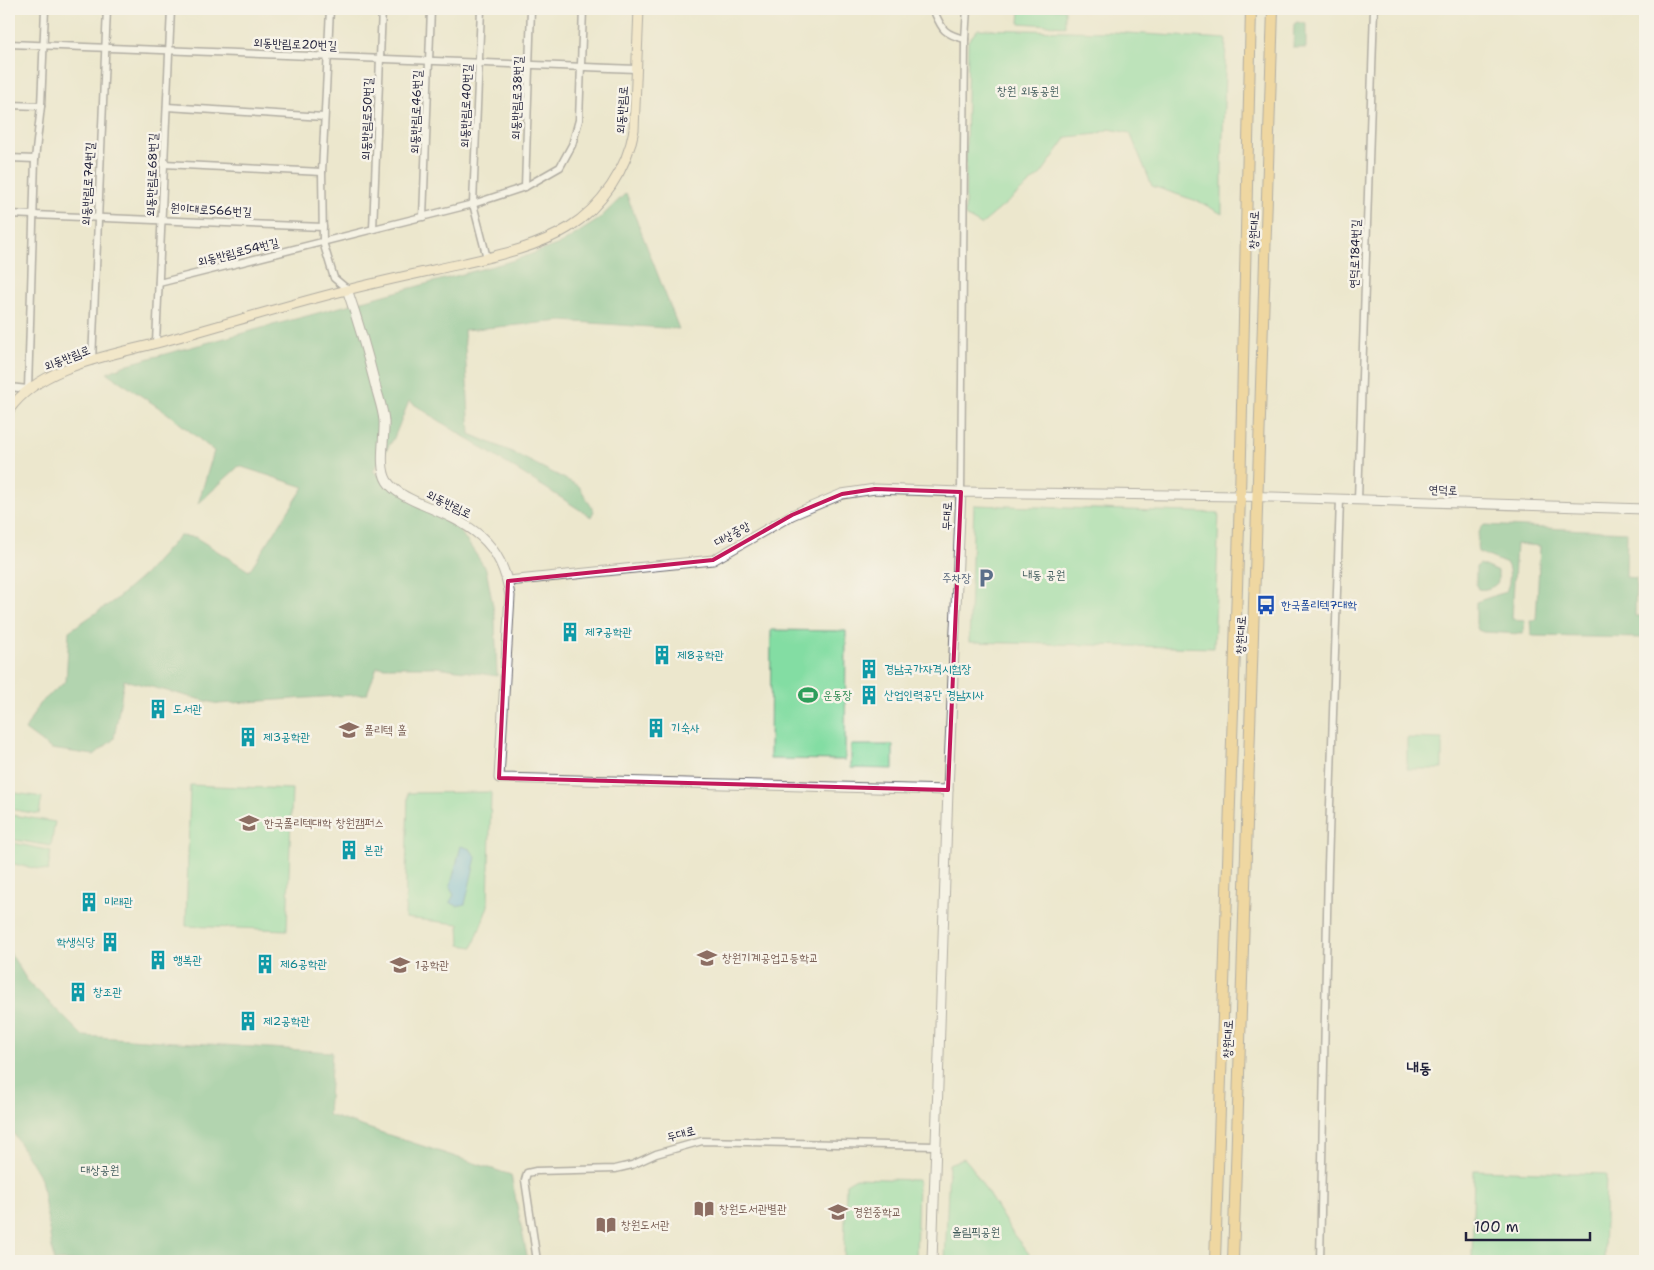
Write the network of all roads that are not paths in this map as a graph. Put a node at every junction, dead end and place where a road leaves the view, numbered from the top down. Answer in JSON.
{"nodes":[{"id":1,"x":45,"y":9,"type":"edge"},
{"id":2,"x":107,"y":9,"type":"edge"},
{"id":3,"x":171,"y":9,"type":"edge"},
{"id":4,"x":330,"y":9,"type":"edge"},
{"id":5,"x":382,"y":9,"type":"edge"},
{"id":6,"x":432,"y":9,"type":"edge"},
{"id":7,"x":481,"y":9,"type":"edge"},
{"id":8,"x":532,"y":9,"type":"edge"},
{"id":9,"x":582,"y":9,"type":"edge"},
{"id":10,"x":639,"y":9,"type":"edge"},
{"id":11,"x":933,"y":9,"type":"edge"},
{"id":12,"x":967,"y":9,"type":"edge"},
{"id":13,"x":1251,"y":9,"type":"edge"},
{"id":14,"x":1273,"y":9,"type":"edge"},
{"id":15,"x":1374,"y":9,"type":"edge"},
{"id":16,"x":966,"y":39,"type":"junction"},
{"id":17,"x":9,"y":44,"type":"edge"},
{"id":18,"x":44,"y":46,"type":"junction"},
{"id":19,"x":106,"y":48,"type":"junction"},
{"id":20,"x":169,"y":51,"type":"junction"},
{"id":21,"x":328,"y":57,"type":"junction"},
{"id":22,"x":380,"y":59,"type":"junction"},
{"id":23,"x":429,"y":61,"type":"junction"},
{"id":24,"x":479,"y":63,"type":"junction"},
{"id":25,"x":530,"y":65,"type":"junction"},
{"id":26,"x":580,"y":67,"type":"junction"},
{"id":27,"x":636,"y":69,"type":"junction"},
{"id":28,"x":9,"y":105,"type":"edge"},
{"id":29,"x":42,"y":106,"type":"junction"},
{"id":30,"x":167,"y":107,"type":"junction"},
{"id":31,"x":324,"y":117,"type":"junction"},
{"id":32,"x":9,"y":158,"type":"edge"},
{"id":33,"x":35,"y":159,"type":"junction"},
{"id":34,"x":164,"y":164,"type":"junction"},
{"id":35,"x":322,"y":172,"type":"junction"},
{"id":36,"x":525,"y":188,"type":"junction"},
{"id":37,"x":473,"y":204,"type":"junction"},
{"id":38,"x":9,"y":214,"type":"edge"},
{"id":39,"x":34,"y":216,"type":"junction"},
{"id":40,"x":98,"y":217,"type":"junction"},
{"id":41,"x":423,"y":217,"type":"junction"},
{"id":42,"x":162,"y":219,"type":"junction"},
{"id":43,"x":323,"y":227,"type":"junction"},
{"id":44,"x":373,"y":229,"type":"junction"},
{"id":45,"x":322,"y":242,"type":"junction"},
{"id":46,"x":487,"y":258,"type":"junction"},
{"id":47,"x":159,"y":283,"type":"junction"},
{"id":48,"x":347,"y":290,"type":"junction"},
{"id":49,"x":156,"y":343,"type":"junction"},
{"id":50,"x":92,"y":361,"type":"junction"},
{"id":51,"x":9,"y":387,"type":"edge"},
{"id":52,"x":28,"y":389,"type":"junction"},
{"id":53,"x":9,"y":410,"type":"edge"},
{"id":54,"x":961,"y":492,"type":"junction"},
{"id":55,"x":1240,"y":496,"type":"junction"},
{"id":56,"x":1259,"y":496,"type":"junction"},
{"id":57,"x":1340,"y":499,"type":"junction"},
{"id":58,"x":1358,"y":500,"type":"junction"},
{"id":59,"x":1645,"y":509,"type":"edge"},
{"id":60,"x":508,"y":581,"type":"junction"},
{"id":61,"x":948,"y":790,"type":"junction"},
{"id":62,"x":935,"y":1146,"type":"junction"},
{"id":63,"x":537,"y":1261,"type":"edge"},
{"id":64,"x":932,"y":1261,"type":"edge"},
{"id":65,"x":1215,"y":1261,"type":"edge"},
{"id":66,"x":1233,"y":1261,"type":"edge"},
{"id":67,"x":1320,"y":1261,"type":"edge"}],
"edges":[{"from":1,"to":18,"type":"street"},
{"from":2,"to":19,"type":"street","name":"외동반림로74번길"},
{"from":3,"to":20,"type":"street","name":"외동반림로68번길"},
{"from":4,"to":21,"type":"street"},
{"from":5,"to":22,"type":"street","name":"외동반림로50번길"},
{"from":6,"to":23,"type":"street","name":"외동반림로46번길"},
{"from":7,"to":24,"type":"street","name":"외동반림로40번길"},
{"from":8,"to":25,"type":"street","name":"외동반림로38번길"},
{"from":9,"to":26,"type":"street"},
{"from":10,"to":27,"type":"main road","name":"외동반림로"},
{"from":11,"to":16,"type":"street"},
{"from":12,"to":16,"type":"street"},
{"from":13,"to":55,"type":"main road","name":"창원대로"},
{"from":14,"to":56,"type":"main road","name":"창원대로"},
{"from":15,"to":58,"type":"street","name":"연덕로184번길"},
{"from":16,"to":54,"type":"street"},
{"from":17,"to":18,"type":"street","name":"외동반림로20번길"},
{"from":18,"to":19,"type":"street","name":"외동반림로20번길"},
{"from":18,"to":29,"type":"street"},
{"from":19,"to":20,"type":"street","name":"외동반림로20번길"},
{"from":19,"to":40,"type":"street","name":"외동반림로74번길"},
{"from":20,"to":21,"type":"street","name":"외동반림로20번길"},
{"from":20,"to":30,"type":"street","name":"외동반림로68번길"},
{"from":21,"to":22,"type":"street","name":"외동반림로20번길"},
{"from":21,"to":31,"type":"street"},
{"from":22,"to":23,"type":"street","name":"외동반림로20번길"},
{"from":22,"to":44,"type":"street","name":"외동반림로50번길"},
{"from":23,"to":24,"type":"street","name":"외동반림로20번길"},
{"from":23,"to":41,"type":"street","name":"외동반림로46번길"},
{"from":24,"to":25,"type":"street","name":"외동반림로20번길"},
{"from":24,"to":37,"type":"street","name":"외동반림로40번길"},
{"from":25,"to":26,"type":"street","name":"외동반림로20번길"},
{"from":25,"to":36,"type":"street","name":"외동반림로38번길"},
{"from":26,"to":27,"type":"street","name":"외동반림로20번길"},
{"from":26,"to":36,"type":"street"},
{"from":27,"to":46,"type":"main road","name":"외동반림로"},
{"from":28,"to":29,"type":"street"},
{"from":29,"to":33,"type":"street"},
{"from":30,"to":31,"type":"street"},
{"from":30,"to":34,"type":"street","name":"외동반림로68번길"},
{"from":31,"to":35,"type":"street"},
{"from":32,"to":33,"type":"street"},
{"from":33,"to":39,"type":"street"},
{"from":34,"to":35,"type":"street"},
{"from":34,"to":42,"type":"street","name":"외동반림로68번길"},
{"from":35,"to":43,"type":"street"},
{"from":36,"to":37,"type":"street"},
{"from":37,"to":41,"type":"street","name":"외동반림로54번길"},
{"from":37,"to":46,"type":"street","name":"외동반림로40번길"},
{"from":38,"to":39,"type":"street","name":"원이대로566번길"},
{"from":39,"to":40,"type":"street","name":"원이대로566번길"},
{"from":39,"to":52,"type":"street"},
{"from":40,"to":42,"type":"street","name":"원이대로566번길"},
{"from":40,"to":50,"type":"street","name":"외동반림로74번길"},
{"from":41,"to":44,"type":"street","name":"외동반림로54번길"},
{"from":42,"to":43,"type":"street","name":"원이대로566번길"},
{"from":42,"to":47,"type":"street","name":"외동반림로68번길"},
{"from":43,"to":45,"type":"street"},
{"from":44,"to":45,"type":"street","name":"외동반림로54번길"},
{"from":45,"to":47,"type":"street","name":"외동반림로54번길"},
{"from":45,"to":48,"type":"street"},
{"from":46,"to":48,"type":"main road","name":"외동반림로"},
{"from":47,"to":49,"type":"street","name":"외동반림로68번길"},
{"from":48,"to":49,"type":"main road","name":"외동반림로"},
{"from":48,"to":60,"type":"street","name":"외동반림로"},
{"from":49,"to":50,"type":"main road","name":"외동반림로"},
{"from":50,"to":52,"type":"main road","name":"외동반림로"},
{"from":51,"to":52,"type":"street"},
{"from":52,"to":53,"type":"main road","name":"외동반림로"},
{"from":54,"to":55,"type":"street","name":"두대로"},
{"from":54,"to":60,"type":"street","name":"대상중앙"},
{"from":54,"to":61,"type":"street","name":"두대로"},
{"from":55,"to":56,"type":"street","name":"연덕로"},
{"from":55,"to":65,"type":"main road","name":"창원대로"},
{"from":56,"to":57,"type":"street","name":"연덕로"},
{"from":56,"to":66,"type":"main road","name":"창원대로"},
{"from":57,"to":58,"type":"street","name":"연덕로"},
{"from":57,"to":67,"type":"street"},
{"from":58,"to":59,"type":"street","name":"연덕로"},
{"from":60,"to":61,"type":"street","name":"외동반림로"},
{"from":61,"to":62,"type":"street","name":"두대로"},
{"from":62,"to":63,"type":"street","name":"두대로"},
{"from":62,"to":64,"type":"street","name":"두대로"}]}
